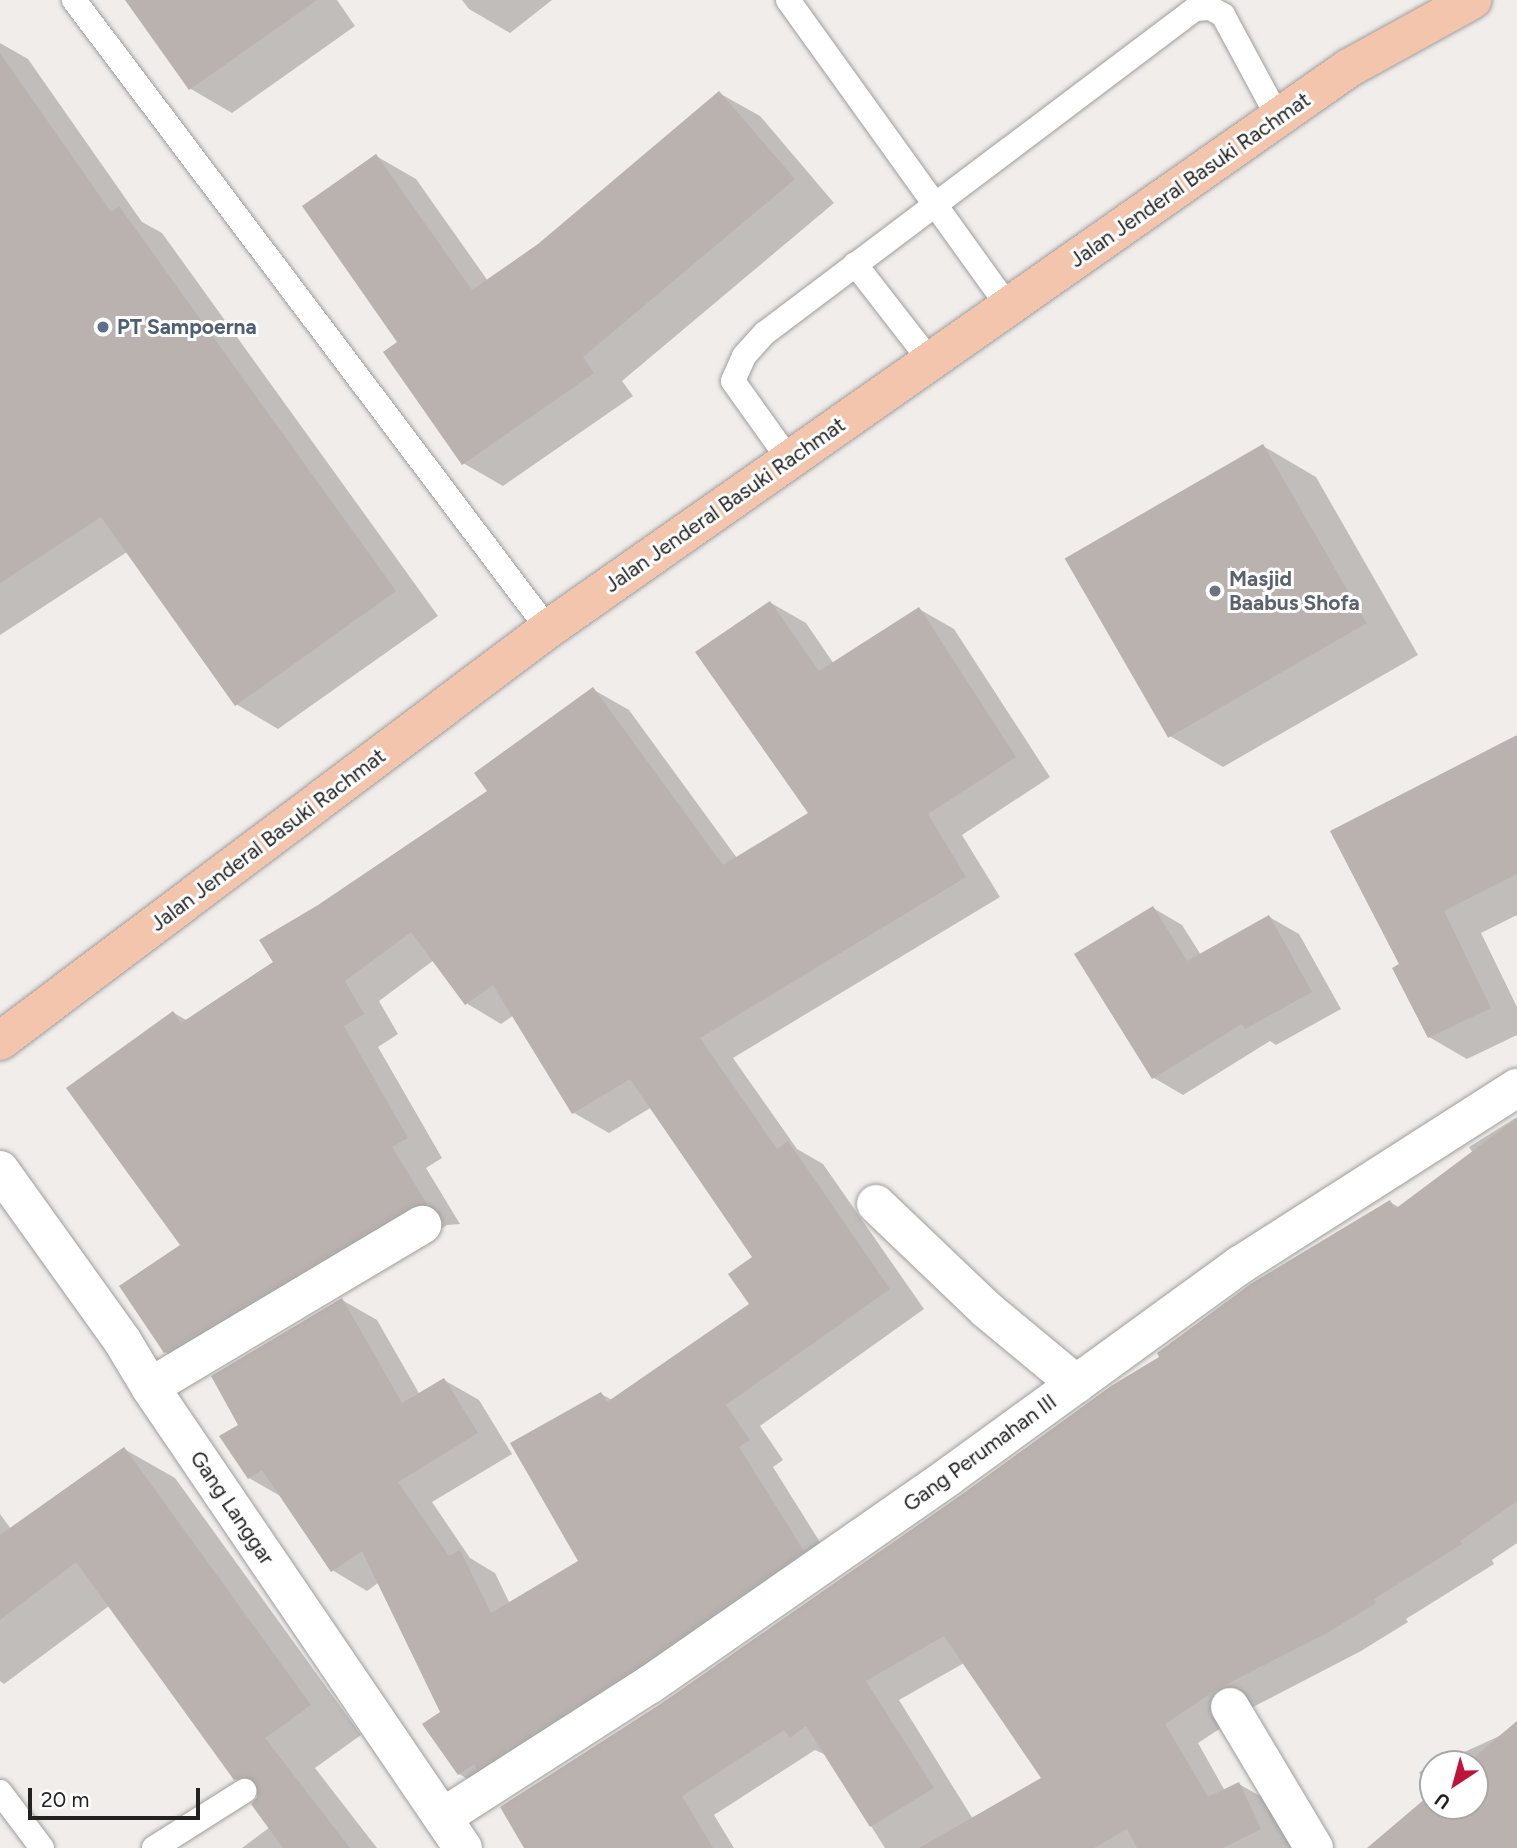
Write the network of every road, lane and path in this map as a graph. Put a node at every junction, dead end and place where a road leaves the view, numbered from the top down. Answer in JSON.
{"nodes":[{"id":1,"x":74,"y":0,"type":"edge"},
{"id":2,"x":788,"y":0,"type":"edge"},
{"id":3,"x":1472,"y":0,"type":"edge"},
{"id":4,"x":1192,"y":4,"type":"edge"},
{"id":5,"x":1278,"y":117,"type":"junction"},
{"id":6,"x":934,"y":205,"type":"junction"},
{"id":7,"x":855,"y":264,"type":"junction"},
{"id":8,"x":1009,"y":307,"type":"junction"},
{"id":9,"x":931,"y":362,"type":"junction"},
{"id":10,"x":790,"y":461,"type":"junction"},
{"id":11,"x":548,"y":629,"type":"junction"},
{"id":12,"x":0,"y":1041,"type":"edge"},
{"id":13,"x":1517,"y":1088,"type":"edge"},
{"id":14,"x":0,"y":1170,"type":"edge"},
{"id":15,"x":876,"y":1204,"type":"dead end"},
{"id":16,"x":422,"y":1225,"type":"dead end"},
{"id":17,"x":1076,"y":1384,"type":"junction"},
{"id":18,"x":150,"y":1387,"type":"junction"},
{"id":19,"x":1230,"y":1707,"type":"dead end"},
{"id":20,"x":244,"y":1791,"type":"dead end"},
{"id":21,"x":0,"y":1792,"type":"edge"},
{"id":22,"x":443,"y":1817,"type":"junction"},
{"id":23,"x":42,"y":1848,"type":"edge"},
{"id":24,"x":154,"y":1848,"type":"edge"},
{"id":25,"x":463,"y":1848,"type":"edge"},
{"id":26,"x":1314,"y":1848,"type":"edge"}],
"edges":[{"from":1,"to":11,"type":"lane"},
{"from":2,"to":6,"type":"lane"},
{"from":3,"to":5,"type":"main road","name":"Jalan Jenderal Basuki Rachmat"},
{"from":4,"to":5,"type":"lane"},
{"from":4,"to":6,"type":"lane"},
{"from":5,"to":8,"type":"main road","name":"Jalan Jenderal Basuki Rachmat"},
{"from":6,"to":7,"type":"lane"},
{"from":6,"to":8,"type":"lane"},
{"from":7,"to":9,"type":"lane"},
{"from":7,"to":10,"type":"lane"},
{"from":8,"to":9,"type":"main road","name":"Jalan Jenderal Basuki Rachmat"},
{"from":9,"to":10,"type":"main road","name":"Jalan Jenderal Basuki Rachmat"},
{"from":10,"to":11,"type":"main road","name":"Jalan Jenderal Basuki Rachmat"},
{"from":11,"to":12,"type":"main road","name":"Jalan Jenderal Basuki Rachmat"},
{"from":13,"to":17,"type":"street","name":"Gang Perumahan III"},
{"from":14,"to":18,"type":"street","name":"Gang Langgar"},
{"from":15,"to":17,"type":"street"},
{"from":16,"to":18,"type":"street"},
{"from":17,"to":22,"type":"street","name":"Gang Perumahan III"},
{"from":18,"to":22,"type":"street","name":"Gang Langgar"},
{"from":19,"to":26,"type":"street"},
{"from":20,"to":24,"type":"lane"},
{"from":21,"to":23,"type":"lane"},
{"from":22,"to":25,"type":"street","name":"Gang Langgar"}]}
